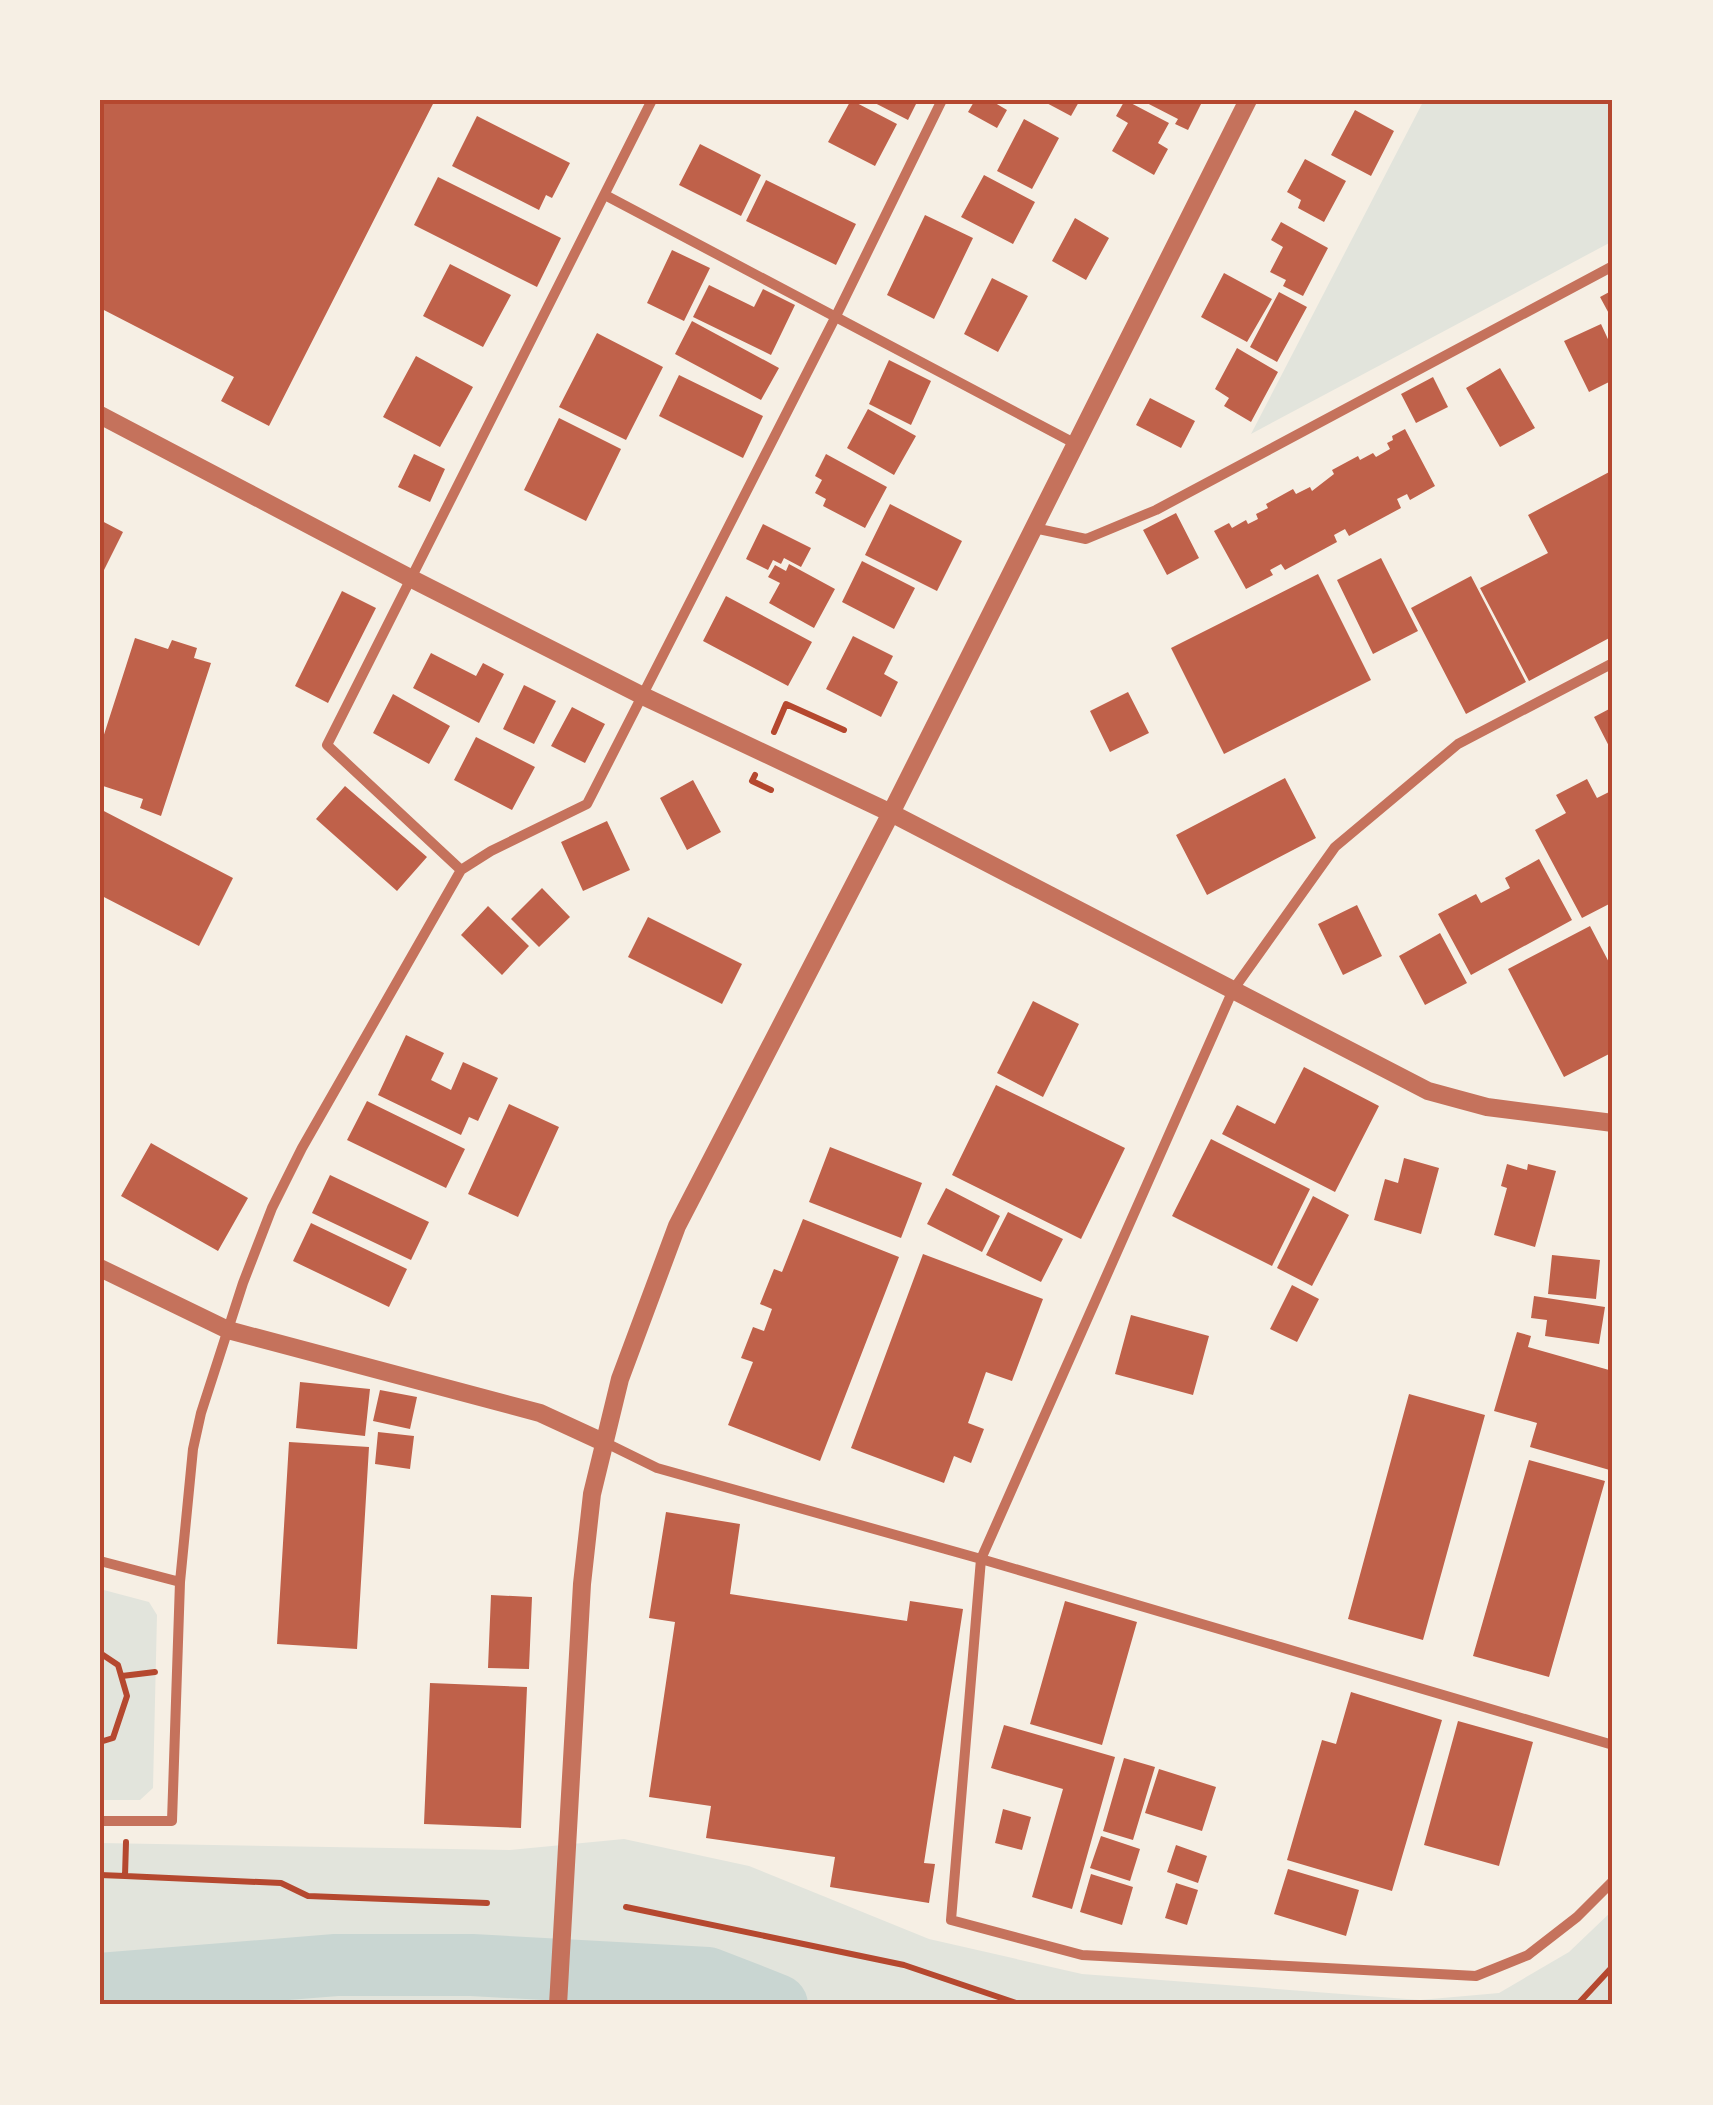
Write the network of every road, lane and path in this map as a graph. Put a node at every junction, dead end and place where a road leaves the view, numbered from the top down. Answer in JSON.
{"nodes":[{"id":1,"x":652,"y":100,"type":"edge"},
{"id":2,"x":942,"y":100,"type":"edge"},
{"id":3,"x":1248,"y":100,"type":"edge"},
{"id":4,"x":604,"y":195,"type":"junction"},
{"id":5,"x":1613,"y":266,"type":"edge"},
{"id":6,"x":836,"y":316,"type":"junction"},
{"id":7,"x":100,"y":414,"type":"edge"},
{"id":8,"x":1074,"y":443,"type":"junction"},
{"id":9,"x":1032,"y":528,"type":"junction"},
{"id":10,"x":412,"y":579,"type":"junction"},
{"id":11,"x":1613,"y":663,"type":"edge"},
{"id":12,"x":642,"y":696,"type":"junction"},
{"id":13,"x":786,"y":704,"type":"dead end"},
{"id":14,"x":844,"y":730,"type":"dead end"},
{"id":15,"x":891,"y":812,"type":"junction"},
{"id":16,"x":461,"y":870,"type":"junction"},
{"id":17,"x":1234,"y":990,"type":"junction"},
{"id":18,"x":1613,"y":1123,"type":"edge"},
{"id":19,"x":100,"y":1268,"type":"edge"},
{"id":20,"x":228,"y":1330,"type":"junction"},
{"id":21,"x":602,"y":1442,"type":"junction"},
{"id":22,"x":982,"y":1560,"type":"junction"},
{"id":23,"x":100,"y":1561,"type":"edge"},
{"id":24,"x":180,"y":1582,"type":"junction"},
{"id":25,"x":100,"y":1653,"type":"edge"},
{"id":26,"x":178,"y":1670,"type":"junction"},
{"id":27,"x":122,"y":1676,"type":"junction"},
{"id":28,"x":100,"y":1742,"type":"edge"},
{"id":29,"x":1613,"y":1745,"type":"edge"},
{"id":30,"x":100,"y":1821,"type":"edge"},
{"id":31,"x":127,"y":1821,"type":"junction"},
{"id":32,"x":100,"y":1875,"type":"edge"},
{"id":33,"x":125,"y":1876,"type":"junction"},
{"id":34,"x":1613,"y":1881,"type":"edge"},
{"id":35,"x":487,"y":1903,"type":"dead end"},
{"id":36,"x":626,"y":1907,"type":"dead end"},
{"id":37,"x":1613,"y":1966,"type":"edge"},
{"id":38,"x":558,"y":2005,"type":"edge"},
{"id":39,"x":1022,"y":2005,"type":"edge"},
{"id":40,"x":1577,"y":2005,"type":"edge"}],
"edges":[{"from":1,"to":4,"type":"street"},
{"from":2,"to":6,"type":"street"},
{"from":3,"to":8,"type":"street"},
{"from":4,"to":6,"type":"street"},
{"from":4,"to":10,"type":"street"},
{"from":5,"to":9,"type":"street"},
{"from":6,"to":8,"type":"street"},
{"from":6,"to":12,"type":"street"},
{"from":7,"to":10,"type":"street"},
{"from":8,"to":9,"type":"street"},
{"from":9,"to":15,"type":"street"},
{"from":10,"to":12,"type":"street"},
{"from":10,"to":16,"type":"street"},
{"from":11,"to":17,"type":"street"},
{"from":12,"to":15,"type":"street"},
{"from":12,"to":16,"type":"street"},
{"from":13,"to":14,"type":"path"},
{"from":15,"to":17,"type":"street"},
{"from":15,"to":21,"type":"street"},
{"from":16,"to":20,"type":"street"},
{"from":17,"to":18,"type":"street"},
{"from":17,"to":22,"type":"street"},
{"from":19,"to":20,"type":"street"},
{"from":20,"to":21,"type":"street"},
{"from":20,"to":24,"type":"street"},
{"from":21,"to":22,"type":"street"},
{"from":21,"to":38,"type":"street"},
{"from":22,"to":29,"type":"street"},
{"from":22,"to":34,"type":"street"},
{"from":23,"to":24,"type":"street"},
{"from":24,"to":26,"type":"street"},
{"from":25,"to":27,"type":"path"},
{"from":26,"to":27,"type":"path"},
{"from":26,"to":31,"type":"street"},
{"from":27,"to":28,"type":"path"},
{"from":30,"to":31,"type":"street"},
{"from":31,"to":33,"type":"path"},
{"from":32,"to":33,"type":"path"},
{"from":33,"to":35,"type":"path"},
{"from":36,"to":39,"type":"path"},
{"from":37,"to":40,"type":"path"}]}
